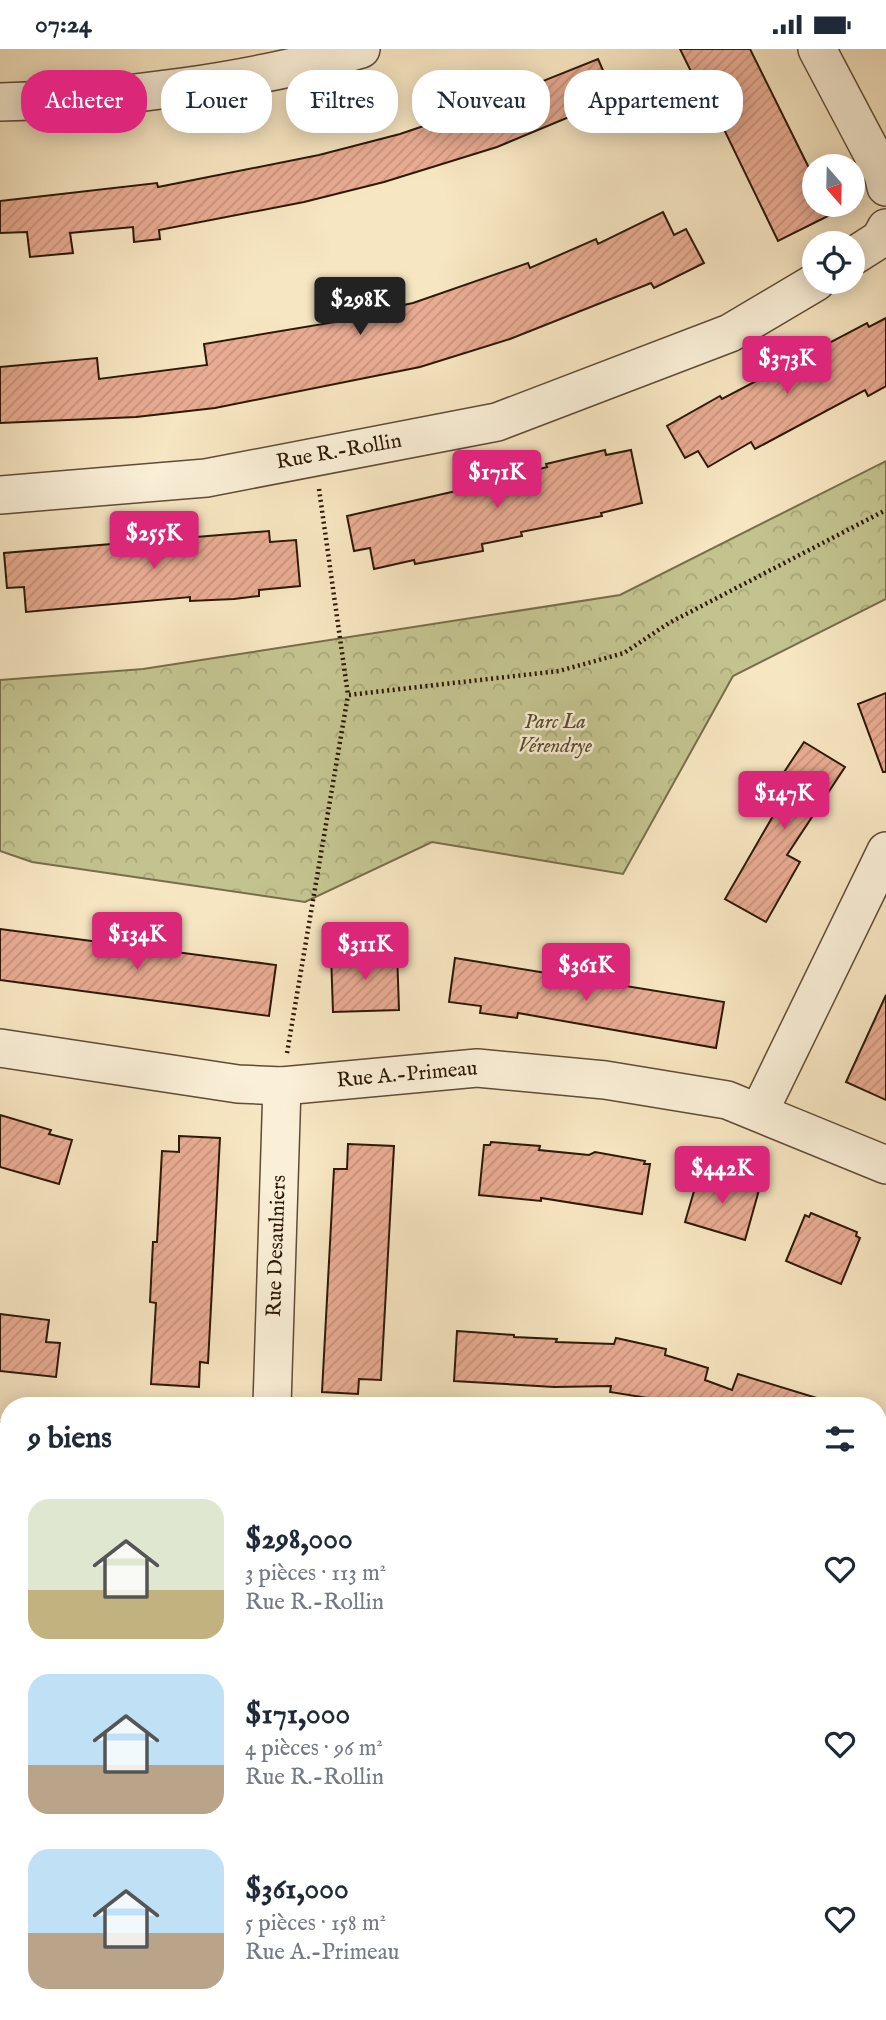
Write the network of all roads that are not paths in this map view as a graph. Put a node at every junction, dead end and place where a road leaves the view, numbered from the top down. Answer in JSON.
{"nodes":[{"id":1,"x":361,"y":49,"type":"edge"},
{"id":2,"x":817,"y":49,"type":"edge"},
{"id":3,"x":0,"y":102,"type":"edge"},
{"id":4,"x":886,"y":187,"type":"edge"},
{"id":5,"x":886,"y":228,"type":"edge"},
{"id":6,"x":865,"y":249,"type":"edge"},
{"id":7,"x":802,"y":290,"type":"edge"},
{"id":8,"x":0,"y":495,"type":"edge"},
{"id":9,"x":886,"y":851,"type":"edge"},
{"id":10,"x":0,"y":1048,"type":"edge"},
{"id":11,"x":282,"y":1086,"type":"junction"},
{"id":12,"x":759,"y":1112,"type":"junction"},
{"id":13,"x":886,"y":1165,"type":"edge"},
{"id":14,"x":272,"y":1397,"type":"edge"}],
"edges":[{"from":1,"to":3,"type":"street"},
{"from":2,"to":4,"type":"street"},
{"from":5,"to":6,"type":"street"},
{"from":7,"to":8,"type":"street","name":"Rue R.-Rollin"},
{"from":9,"to":12,"type":"street"},
{"from":10,"to":11,"type":"street","name":"Rue A.-Primeau"},
{"from":11,"to":12,"type":"street","name":"Rue A.-Primeau"},
{"from":11,"to":14,"type":"street","name":"Rue Desaulniers"},
{"from":12,"to":13,"type":"street","name":"Rue A.-Primeau"}]}
